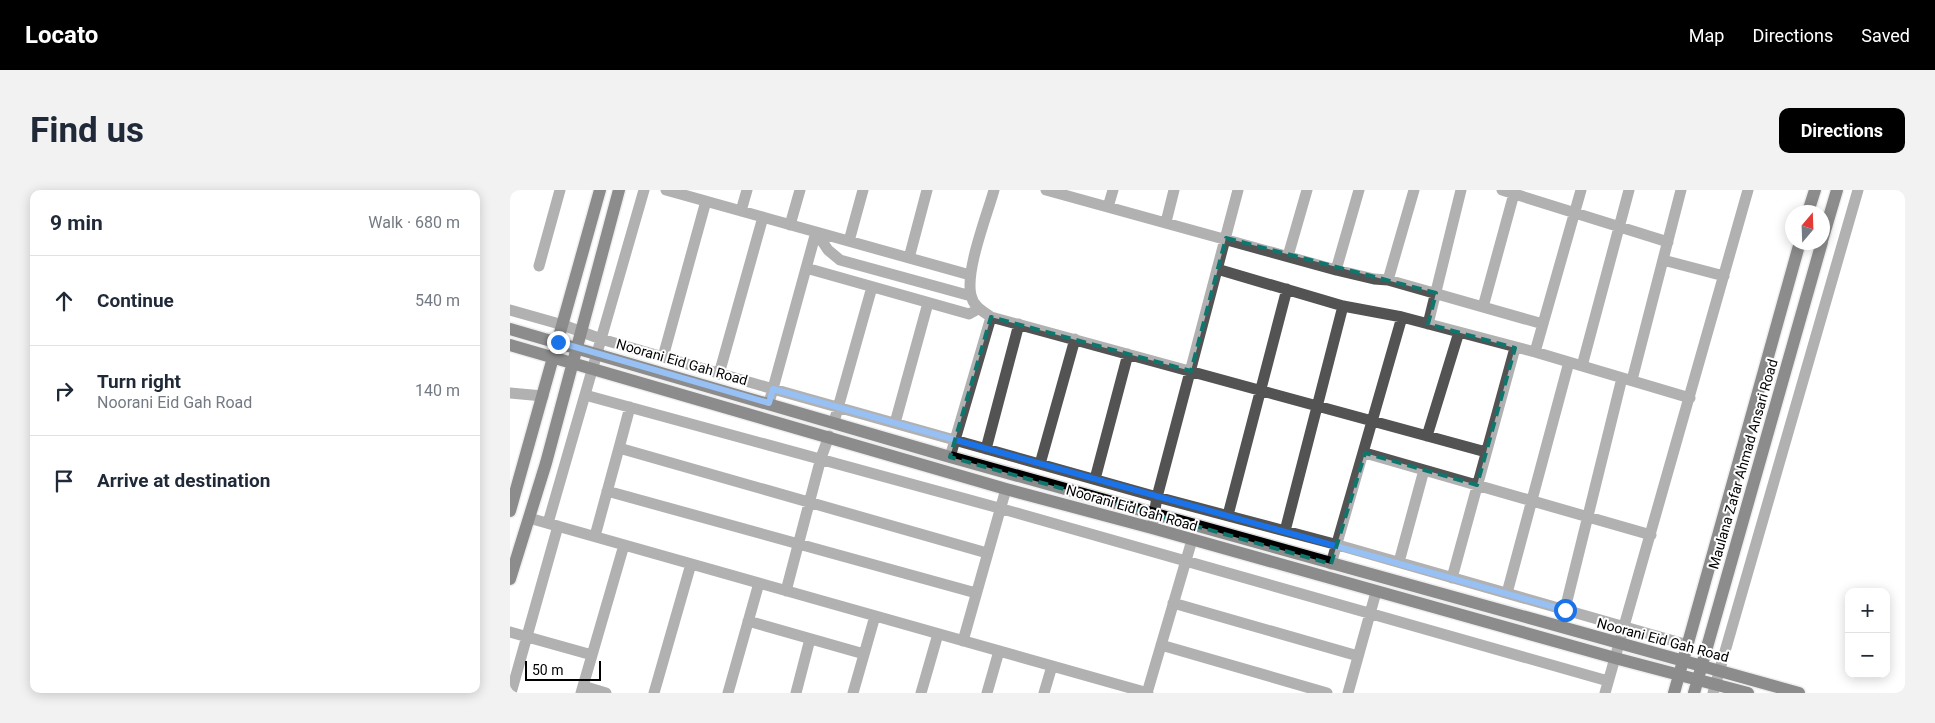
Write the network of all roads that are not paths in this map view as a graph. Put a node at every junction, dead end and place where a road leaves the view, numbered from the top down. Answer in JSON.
{"nodes":[{"id":1,"x":560,"y":190,"type":"edge"},
{"id":2,"x":600,"y":190,"type":"edge"},
{"id":3,"x":619,"y":190,"type":"edge"},
{"id":4,"x":644,"y":190,"type":"edge"},
{"id":5,"x":747,"y":190,"type":"edge"},
{"id":6,"x":800,"y":190,"type":"edge"},
{"id":7,"x":863,"y":190,"type":"edge"},
{"id":8,"x":927,"y":190,"type":"edge"},
{"id":9,"x":994,"y":190,"type":"edge"},
{"id":10,"x":1113,"y":190,"type":"edge"},
{"id":11,"x":1174,"y":190,"type":"edge"},
{"id":12,"x":1238,"y":190,"type":"edge"},
{"id":13,"x":1306,"y":190,"type":"edge"},
{"id":14,"x":1359,"y":190,"type":"edge"},
{"id":15,"x":1414,"y":190,"type":"edge"},
{"id":16,"x":1462,"y":190,"type":"edge"},
{"id":17,"x":1502,"y":190,"type":"edge"},
{"id":18,"x":1581,"y":190,"type":"edge"},
{"id":19,"x":1630,"y":190,"type":"edge"},
{"id":20,"x":1681,"y":190,"type":"edge"},
{"id":21,"x":1748,"y":190,"type":"edge"},
{"id":22,"x":1815,"y":190,"type":"edge"},
{"id":23,"x":1837,"y":190,"type":"edge"},
{"id":24,"x":1858,"y":190,"type":"edge"},
{"id":25,"x":672,"y":191,"type":"edge"},
{"id":26,"x":1053,"y":191,"type":"edge"},
{"id":27,"x":1514,"y":192,"type":"edge"},
{"id":28,"x":706,"y":201,"type":"junction"},
{"id":29,"x":1810,"y":205,"type":"edge"},
{"id":30,"x":1108,"y":207,"type":"junction"},
{"id":31,"x":741,"y":211,"type":"junction"},
{"id":32,"x":1575,"y":212,"type":"junction"},
{"id":33,"x":1830,"y":214,"type":"edge"},
{"id":34,"x":762,"y":217,"type":"junction"},
{"id":35,"x":1166,"y":222,"type":"junction"},
{"id":36,"x":790,"y":225,"type":"junction"},
{"id":37,"x":1620,"y":227,"type":"junction"},
{"id":38,"x":816,"y":232,"type":"junction"},
{"id":39,"x":1226,"y":238,"type":"junction"},
{"id":40,"x":849,"y":241,"type":"junction"},
{"id":41,"x":1668,"y":242,"type":"junction"},
{"id":42,"x":1798,"y":250,"type":"edge"},
{"id":43,"x":1820,"y":250,"type":"edge"},
{"id":44,"x":1288,"y":256,"type":"junction"},
{"id":45,"x":909,"y":258,"type":"junction"},
{"id":46,"x":1663,"y":260,"type":"junction"},
{"id":47,"x":538,"y":266,"type":"dead end"},
{"id":48,"x":806,"y":268,"type":"junction"},
{"id":49,"x":1217,"y":269,"type":"junction"},
{"id":50,"x":1336,"y":270,"type":"junction"},
{"id":51,"x":970,"y":275,"type":"junction"},
{"id":52,"x":1724,"y":276,"type":"junction"},
{"id":53,"x":1388,"y":280,"type":"junction"},
{"id":54,"x":872,"y":287,"type":"junction"},
{"id":55,"x":1287,"y":289,"type":"junction"},
{"id":56,"x":1436,"y":293,"type":"junction"},
{"id":57,"x":971,"y":296,"type":"junction"},
{"id":58,"x":928,"y":302,"type":"junction"},
{"id":59,"x":1344,"y":306,"type":"junction"},
{"id":60,"x":1483,"y":307,"type":"junction"},
{"id":61,"x":978,"y":309,"type":"junction"},
{"id":62,"x":510,"y":310,"type":"edge"},
{"id":63,"x":991,"y":317,"type":"junction"},
{"id":64,"x":1402,"y":317,"type":"junction"},
{"id":65,"x":1019,"y":324,"type":"junction"},
{"id":66,"x":1428,"y":324,"type":"junction"},
{"id":67,"x":1543,"y":324,"type":"junction"},
{"id":68,"x":563,"y":325,"type":"junction"},
{"id":69,"x":510,"y":329,"type":"edge"},
{"id":70,"x":582,"y":332,"type":"junction"},
{"id":71,"x":1458,"y":332,"type":"junction"},
{"id":72,"x":600,"y":339,"type":"junction"},
{"id":73,"x":1075,"y":339,"type":"junction"},
{"id":74,"x":558,"y":342,"type":"junction"},
{"id":75,"x":510,"y":345,"type":"edge"},
{"id":76,"x":577,"y":348,"type":"junction"},
{"id":77,"x":1515,"y":348,"type":"junction"},
{"id":78,"x":1535,"y":352,"type":"junction"},
{"id":79,"x":597,"y":354,"type":"junction"},
{"id":80,"x":1128,"y":354,"type":"junction"},
{"id":81,"x":554,"y":357,"type":"junction"},
{"id":82,"x":663,"y":358,"type":"junction"},
{"id":83,"x":1569,"y":362,"type":"junction"},
{"id":84,"x":573,"y":363,"type":"junction"},
{"id":85,"x":1582,"y":366,"type":"junction"},
{"id":86,"x":593,"y":368,"type":"junction"},
{"id":87,"x":1191,"y":371,"type":"junction"},
{"id":88,"x":719,"y":374,"type":"junction"},
{"id":89,"x":1627,"y":379,"type":"junction"},
{"id":90,"x":773,"y":389,"type":"junction"},
{"id":91,"x":1260,"y":390,"type":"junction"},
{"id":92,"x":510,"y":393,"type":"edge"},
{"id":93,"x":585,"y":395,"type":"junction"},
{"id":94,"x":543,"y":396,"type":"junction"},
{"id":95,"x":1690,"y":398,"type":"junction"},
{"id":96,"x":769,"y":403,"type":"junction"},
{"id":97,"x":1317,"y":406,"type":"junction"},
{"id":98,"x":630,"y":407,"type":"junction"},
{"id":99,"x":838,"y":407,"type":"junction"},
{"id":100,"x":1374,"y":421,"type":"junction"},
{"id":101,"x":834,"y":422,"type":"junction"},
{"id":102,"x":895,"y":423,"type":"junction"},
{"id":103,"x":829,"y":436,"type":"junction"},
{"id":104,"x":1427,"y":436,"type":"junction"},
{"id":105,"x":955,"y":440,"type":"junction"},
{"id":106,"x":619,"y":448,"type":"junction"},
{"id":107,"x":986,"y":449,"type":"junction"},
{"id":108,"x":1486,"y":452,"type":"junction"},
{"id":109,"x":1365,"y":453,"type":"junction"},
{"id":110,"x":950,"y":457,"type":"junction"},
{"id":111,"x":820,"y":458,"type":"junction"},
{"id":112,"x":1040,"y":464,"type":"junction"},
{"id":113,"x":1424,"y":470,"type":"junction"},
{"id":114,"x":1095,"y":480,"type":"junction"},
{"id":115,"x":1477,"y":485,"type":"junction"},
{"id":116,"x":1006,"y":489,"type":"junction"},
{"id":117,"x":608,"y":491,"type":"junction"},
{"id":118,"x":1158,"y":497,"type":"junction"},
{"id":119,"x":1531,"y":501,"type":"junction"},
{"id":120,"x":809,"y":502,"type":"junction"},
{"id":121,"x":999,"y":508,"type":"junction"},
{"id":122,"x":510,"y":511,"type":"edge"},
{"id":123,"x":1153,"y":514,"type":"junction"},
{"id":124,"x":1228,"y":516,"type":"junction"},
{"id":125,"x":1588,"y":517,"type":"junction"},
{"id":126,"x":529,"y":518,"type":"junction"},
{"id":127,"x":553,"y":525,"type":"junction"},
{"id":128,"x":1152,"y":528,"type":"junction"},
{"id":129,"x":1285,"y":531,"type":"junction"},
{"id":130,"x":1651,"y":535,"type":"junction"},
{"id":131,"x":595,"y":536,"type":"junction"},
{"id":132,"x":1192,"y":540,"type":"junction"},
{"id":133,"x":798,"y":544,"type":"junction"},
{"id":134,"x":624,"y":545,"type":"junction"},
{"id":135,"x":1338,"y":545,"type":"junction"},
{"id":136,"x":987,"y":553,"type":"junction"},
{"id":137,"x":1186,"y":560,"type":"junction"},
{"id":138,"x":1399,"y":562,"type":"junction"},
{"id":139,"x":691,"y":564,"type":"junction"},
{"id":140,"x":1331,"y":564,"type":"junction"},
{"id":141,"x":1452,"y":578,"type":"junction"},
{"id":142,"x":510,"y":579,"type":"edge"},
{"id":143,"x":759,"y":583,"type":"junction"},
{"id":144,"x":786,"y":591,"type":"junction"},
{"id":145,"x":1376,"y":592,"type":"junction"},
{"id":146,"x":976,"y":593,"type":"junction"},
{"id":147,"x":1507,"y":593,"type":"junction"},
{"id":148,"x":1173,"y":603,"type":"junction"},
{"id":149,"x":1565,"y":610,"type":"junction"},
{"id":150,"x":1370,"y":613,"type":"junction"},
{"id":151,"x":875,"y":616,"type":"junction"},
{"id":152,"x":748,"y":621,"type":"junction"},
{"id":153,"x":1625,"y":626,"type":"junction"},
{"id":154,"x":510,"y":632,"type":"edge"},
{"id":155,"x":938,"y":634,"type":"junction"},
{"id":156,"x":527,"y":637,"type":"junction"},
{"id":157,"x":810,"y":639,"type":"junction"},
{"id":158,"x":963,"y":641,"type":"junction"},
{"id":159,"x":1618,"y":644,"type":"junction"},
{"id":160,"x":1161,"y":645,"type":"junction"},
{"id":161,"x":1688,"y":645,"type":"junction"},
{"id":162,"x":999,"y":651,"type":"junction"},
{"id":163,"x":864,"y":654,"type":"junction"},
{"id":164,"x":592,"y":655,"type":"junction"},
{"id":165,"x":1358,"y":656,"type":"junction"},
{"id":166,"x":1615,"y":658,"type":"junction"},
{"id":167,"x":1684,"y":660,"type":"junction"},
{"id":168,"x":1701,"y":665,"type":"junction"},
{"id":169,"x":1052,"y":666,"type":"junction"},
{"id":170,"x":1720,"y":670,"type":"junction"},
{"id":171,"x":1680,"y":674,"type":"junction"},
{"id":172,"x":1698,"y":679,"type":"junction"},
{"id":173,"x":1606,"y":687,"type":"edge"},
{"id":174,"x":1714,"y":688,"type":"edge"},
{"id":175,"x":1117,"y":689,"type":"edge"},
{"id":176,"x":582,"y":690,"type":"edge"},
{"id":177,"x":511,"y":693,"type":"edge"},
{"id":178,"x":606,"y":693,"type":"edge"},
{"id":179,"x":654,"y":693,"type":"edge"},
{"id":180,"x":728,"y":693,"type":"edge"},
{"id":181,"x":796,"y":693,"type":"edge"},
{"id":182,"x":854,"y":693,"type":"edge"},
{"id":183,"x":921,"y":693,"type":"edge"},
{"id":184,"x":987,"y":693,"type":"edge"},
{"id":185,"x":1044,"y":693,"type":"edge"},
{"id":186,"x":1147,"y":693,"type":"edge"},
{"id":187,"x":1327,"y":693,"type":"edge"},
{"id":188,"x":1348,"y":693,"type":"edge"},
{"id":189,"x":1674,"y":693,"type":"edge"},
{"id":190,"x":1694,"y":693,"type":"edge"},
{"id":191,"x":1748,"y":693,"type":"edge"},
{"id":192,"x":1799,"y":693,"type":"edge"}],
"edges":[{"from":1,"to":47,"type":"street"},
{"from":2,"to":68,"type":"main road"},
{"from":3,"to":70,"type":"main road"},
{"from":4,"to":72,"type":"street"},
{"from":5,"to":31,"type":"street"},
{"from":6,"to":36,"type":"street"},
{"from":7,"to":40,"type":"street"},
{"from":8,"to":45,"type":"street"},
{"from":9,"to":51,"type":"street"},
{"from":10,"to":30,"type":"street"},
{"from":11,"to":35,"type":"street"},
{"from":12,"to":39,"type":"street"},
{"from":13,"to":44,"type":"street"},
{"from":14,"to":50,"type":"street"},
{"from":15,"to":53,"type":"street"},
{"from":16,"to":56,"type":"street"},
{"from":17,"to":27,"type":"street"},
{"from":18,"to":32,"type":"street"},
{"from":19,"to":37,"type":"street"},
{"from":20,"to":41,"type":"street"},
{"from":21,"to":52,"type":"street"},
{"from":22,"to":29,"type":"main road"},
{"from":23,"to":33,"type":"main road","name":"Maulana Zafar Ahmad Ansari Road"},
{"from":24,"to":170,"type":"street"},
{"from":25,"to":28,"type":"street"},
{"from":26,"to":30,"type":"street"},
{"from":27,"to":32,"type":"street"},
{"from":27,"to":60,"type":"street"},
{"from":28,"to":31,"type":"street"},
{"from":28,"to":82,"type":"street"},
{"from":30,"to":35,"type":"street"},
{"from":31,"to":34,"type":"street"},
{"from":32,"to":37,"type":"street"},
{"from":32,"to":67,"type":"street"},
{"from":34,"to":36,"type":"street"},
{"from":34,"to":88,"type":"street"},
{"from":35,"to":39,"type":"street"},
{"from":36,"to":38,"type":"street"},
{"from":37,"to":41,"type":"street"},
{"from":37,"to":85,"type":"street"},
{"from":38,"to":40,"type":"street"},
{"from":38,"to":48,"type":"street"},
{"from":38,"to":57,"type":"street"},
{"from":39,"to":44,"type":"street"},
{"from":39,"to":49,"type":"street"},
{"from":40,"to":45,"type":"street"},
{"from":41,"to":46,"type":"street"},
{"from":42,"to":161,"type":"main road","name":"Maulana Zafar Ahmad Ansari Road"},
{"from":43,"to":168,"type":"main road","name":"Maulana Zafar Ahmad Ansari Road"},
{"from":44,"to":50,"type":"street"},
{"from":45,"to":51,"type":"street"},
{"from":46,"to":52,"type":"street"},
{"from":46,"to":89,"type":"street"},
{"from":48,"to":54,"type":"street"},
{"from":48,"to":90,"type":"street"},
{"from":49,"to":55,"type":"street"},
{"from":49,"to":87,"type":"street"},
{"from":50,"to":53,"type":"street"},
{"from":51,"to":57,"type":"street"},
{"from":52,"to":95,"type":"street"},
{"from":53,"to":56,"type":"street"},
{"from":54,"to":58,"type":"street"},
{"from":54,"to":99,"type":"street"},
{"from":55,"to":59,"type":"street"},
{"from":55,"to":91,"type":"street"},
{"from":56,"to":60,"type":"street"},
{"from":56,"to":66,"type":"street"},
{"from":57,"to":61,"type":"street"},
{"from":58,"to":61,"type":"street"},
{"from":58,"to":102,"type":"street"},
{"from":59,"to":64,"type":"street"},
{"from":59,"to":97,"type":"street"},
{"from":60,"to":67,"type":"street"},
{"from":61,"to":63,"type":"street"},
{"from":62,"to":68,"type":"street"},
{"from":63,"to":65,"type":"street"},
{"from":63,"to":105,"type":"street"},
{"from":64,"to":66,"type":"street"},
{"from":64,"to":100,"type":"street"},
{"from":65,"to":73,"type":"street"},
{"from":65,"to":107,"type":"street"},
{"from":66,"to":71,"type":"street"},
{"from":67,"to":78,"type":"street"},
{"from":68,"to":70,"type":"street"},
{"from":68,"to":74,"type":"main road"},
{"from":69,"to":74,"type":"main road","name":"Noorani Eid Gah Road"},
{"from":70,"to":72,"type":"street"},
{"from":70,"to":76,"type":"main road"},
{"from":71,"to":77,"type":"street"},
{"from":71,"to":104,"type":"street"},
{"from":72,"to":79,"type":"street"},
{"from":72,"to":82,"type":"street"},
{"from":73,"to":80,"type":"street"},
{"from":73,"to":112,"type":"street"},
{"from":74,"to":76,"type":"main road","name":"Noorani Eid Gah Road"},
{"from":74,"to":81,"type":"main road"},
{"from":75,"to":81,"type":"main road","name":"Noorani Eid Gah Road"},
{"from":76,"to":79,"type":"main road","name":"Noorani Eid Gah Road"},
{"from":76,"to":84,"type":"main road"},
{"from":77,"to":78,"type":"street"},
{"from":77,"to":108,"type":"street"},
{"from":78,"to":83,"type":"street"},
{"from":79,"to":86,"type":"street"},
{"from":79,"to":96,"type":"main road","name":"Noorani Eid Gah Road"},
{"from":80,"to":87,"type":"street"},
{"from":80,"to":114,"type":"street"},
{"from":81,"to":84,"type":"main road","name":"Noorani Eid Gah Road"},
{"from":81,"to":94,"type":"main road"},
{"from":82,"to":88,"type":"street"},
{"from":83,"to":85,"type":"street"},
{"from":83,"to":119,"type":"street"},
{"from":84,"to":86,"type":"main road","name":"Noorani Eid Gah Road"},
{"from":84,"to":126,"type":"main road"},
{"from":85,"to":89,"type":"street"},
{"from":86,"to":93,"type":"street"},
{"from":86,"to":103,"type":"main road","name":"Noorani Eid Gah Road"},
{"from":87,"to":91,"type":"street"},
{"from":87,"to":118,"type":"street"},
{"from":88,"to":90,"type":"street"},
{"from":89,"to":95,"type":"street"},
{"from":89,"to":125,"type":"street"},
{"from":90,"to":96,"type":"street"},
{"from":90,"to":99,"type":"street"},
{"from":91,"to":97,"type":"street"},
{"from":91,"to":124,"type":"street"},
{"from":92,"to":94,"type":"street"},
{"from":93,"to":98,"type":"street"},
{"from":93,"to":127,"type":"street"},
{"from":94,"to":122,"type":"main road"},
{"from":95,"to":130,"type":"street"},
{"from":96,"to":101,"type":"main road","name":"Noorani Eid Gah Road"},
{"from":97,"to":100,"type":"street"},
{"from":97,"to":129,"type":"street"},
{"from":98,"to":106,"type":"street"},
{"from":98,"to":111,"type":"street"},
{"from":99,"to":101,"type":"street"},
{"from":99,"to":102,"type":"street"},
{"from":100,"to":104,"type":"street"},
{"from":100,"to":109,"type":"street"},
{"from":101,"to":110,"type":"main road","name":"Noorani Eid Gah Road"},
{"from":102,"to":105,"type":"street"},
{"from":103,"to":111,"type":"street"},
{"from":103,"to":116,"type":"main road","name":"Noorani Eid Gah Road"},
{"from":104,"to":108,"type":"street"},
{"from":105,"to":107,"type":"street"},
{"from":105,"to":110,"type":"street"},
{"from":106,"to":117,"type":"street"},
{"from":106,"to":120,"type":"street"},
{"from":107,"to":112,"type":"street"},
{"from":108,"to":115,"type":"street"},
{"from":109,"to":113,"type":"street"},
{"from":109,"to":135,"type":"street"},
{"from":110,"to":123,"type":"main road","name":"Noorani Eid Gah Road"},
{"from":111,"to":120,"type":"street"},
{"from":111,"to":121,"type":"street"},
{"from":112,"to":114,"type":"street"},
{"from":113,"to":115,"type":"street"},
{"from":113,"to":138,"type":"street"},
{"from":114,"to":118,"type":"street"},
{"from":115,"to":119,"type":"street"},
{"from":115,"to":141,"type":"street"},
{"from":116,"to":121,"type":"street"},
{"from":116,"to":128,"type":"main road","name":"Noorani Eid Gah Road"},
{"from":117,"to":131,"type":"street"},
{"from":117,"to":133,"type":"street"},
{"from":118,"to":123,"type":"street"},
{"from":118,"to":124,"type":"street"},
{"from":119,"to":125,"type":"street"},
{"from":119,"to":147,"type":"street"},
{"from":120,"to":133,"type":"street"},
{"from":120,"to":136,"type":"street"},
{"from":121,"to":136,"type":"street"},
{"from":121,"to":137,"type":"street"},
{"from":123,"to":128,"type":"street"},
{"from":123,"to":140,"type":"main road","name":"Noorani Eid Gah Road"},
{"from":124,"to":129,"type":"street"},
{"from":125,"to":130,"type":"street"},
{"from":125,"to":149,"type":"street"},
{"from":126,"to":127,"type":"street"},
{"from":126,"to":142,"type":"main road"},
{"from":127,"to":131,"type":"street"},
{"from":127,"to":156,"type":"street"},
{"from":128,"to":132,"type":"main road","name":"Noorani Eid Gah Road"},
{"from":129,"to":135,"type":"street"},
{"from":130,"to":153,"type":"street"},
{"from":131,"to":134,"type":"street"},
{"from":132,"to":137,"type":"street"},
{"from":132,"to":145,"type":"main road","name":"Noorani Eid Gah Road"},
{"from":133,"to":144,"type":"street"},
{"from":133,"to":146,"type":"street"},
{"from":134,"to":139,"type":"street"},
{"from":134,"to":164,"type":"street"},
{"from":135,"to":138,"type":"street"},
{"from":135,"to":140,"type":"street"},
{"from":136,"to":146,"type":"street"},
{"from":137,"to":148,"type":"street"},
{"from":137,"to":150,"type":"street"},
{"from":138,"to":141,"type":"street"},
{"from":139,"to":143,"type":"street"},
{"from":139,"to":179,"type":"street"},
{"from":140,"to":159,"type":"main road","name":"Noorani Eid Gah Road"},
{"from":141,"to":147,"type":"street"},
{"from":143,"to":144,"type":"street"},
{"from":143,"to":152,"type":"street"},
{"from":144,"to":151,"type":"street"},
{"from":145,"to":150,"type":"street"},
{"from":145,"to":166,"type":"main road","name":"Noorani Eid Gah Road"},
{"from":146,"to":158,"type":"street"},
{"from":147,"to":149,"type":"street"},
{"from":148,"to":160,"type":"street"},
{"from":148,"to":165,"type":"street"},
{"from":149,"to":153,"type":"street"},
{"from":150,"to":165,"type":"street"},
{"from":150,"to":173,"type":"street"},
{"from":151,"to":155,"type":"street"},
{"from":151,"to":163,"type":"street"},
{"from":152,"to":157,"type":"street"},
{"from":152,"to":180,"type":"street"},
{"from":153,"to":159,"type":"street"},
{"from":153,"to":161,"type":"street"},
{"from":154,"to":156,"type":"street"},
{"from":155,"to":158,"type":"street"},
{"from":155,"to":183,"type":"street"},
{"from":156,"to":164,"type":"street"},
{"from":156,"to":177,"type":"street"},
{"from":157,"to":163,"type":"street"},
{"from":157,"to":181,"type":"street"},
{"from":158,"to":162,"type":"street"},
{"from":159,"to":166,"type":"street"},
{"from":159,"to":167,"type":"main road","name":"Noorani Eid Gah Road"},
{"from":160,"to":186,"type":"street"},
{"from":160,"to":187,"type":"street"},
{"from":161,"to":167,"type":"main road","name":"Maulana Zafar Ahmad Ansari Road"},
{"from":162,"to":169,"type":"street"},
{"from":162,"to":184,"type":"street"},
{"from":163,"to":182,"type":"street"},
{"from":164,"to":176,"type":"street"},
{"from":165,"to":188,"type":"street"},
{"from":166,"to":171,"type":"main road","name":"Noorani Eid Gah Road"},
{"from":166,"to":173,"type":"street"},
{"from":167,"to":168,"type":"main road","name":"Noorani Eid Gah Road"},
{"from":167,"to":171,"type":"main road","name":"Maulana Zafar Ahmad Ansari Road"},
{"from":168,"to":170,"type":"main road","name":"Noorani Eid Gah Road"},
{"from":168,"to":172,"type":"main road","name":"Maulana Zafar Ahmad Ansari Road"},
{"from":169,"to":175,"type":"street"},
{"from":169,"to":185,"type":"street"},
{"from":170,"to":174,"type":"street"},
{"from":170,"to":192,"type":"main road","name":"Noorani Eid Gah Road"},
{"from":171,"to":172,"type":"main road","name":"Noorani Eid Gah Road"},
{"from":171,"to":189,"type":"main road","name":"Maulana Zafar Ahmad Ansari Road"},
{"from":172,"to":174,"type":"main road","name":"Noorani Eid Gah Road"},
{"from":172,"to":190,"type":"main road","name":"Maulana Zafar Ahmad Ansari Road"},
{"from":174,"to":191,"type":"main road","name":"Noorani Eid Gah Road"},
{"from":175,"to":186,"type":"street"},
{"from":176,"to":178,"type":"street"}]}
